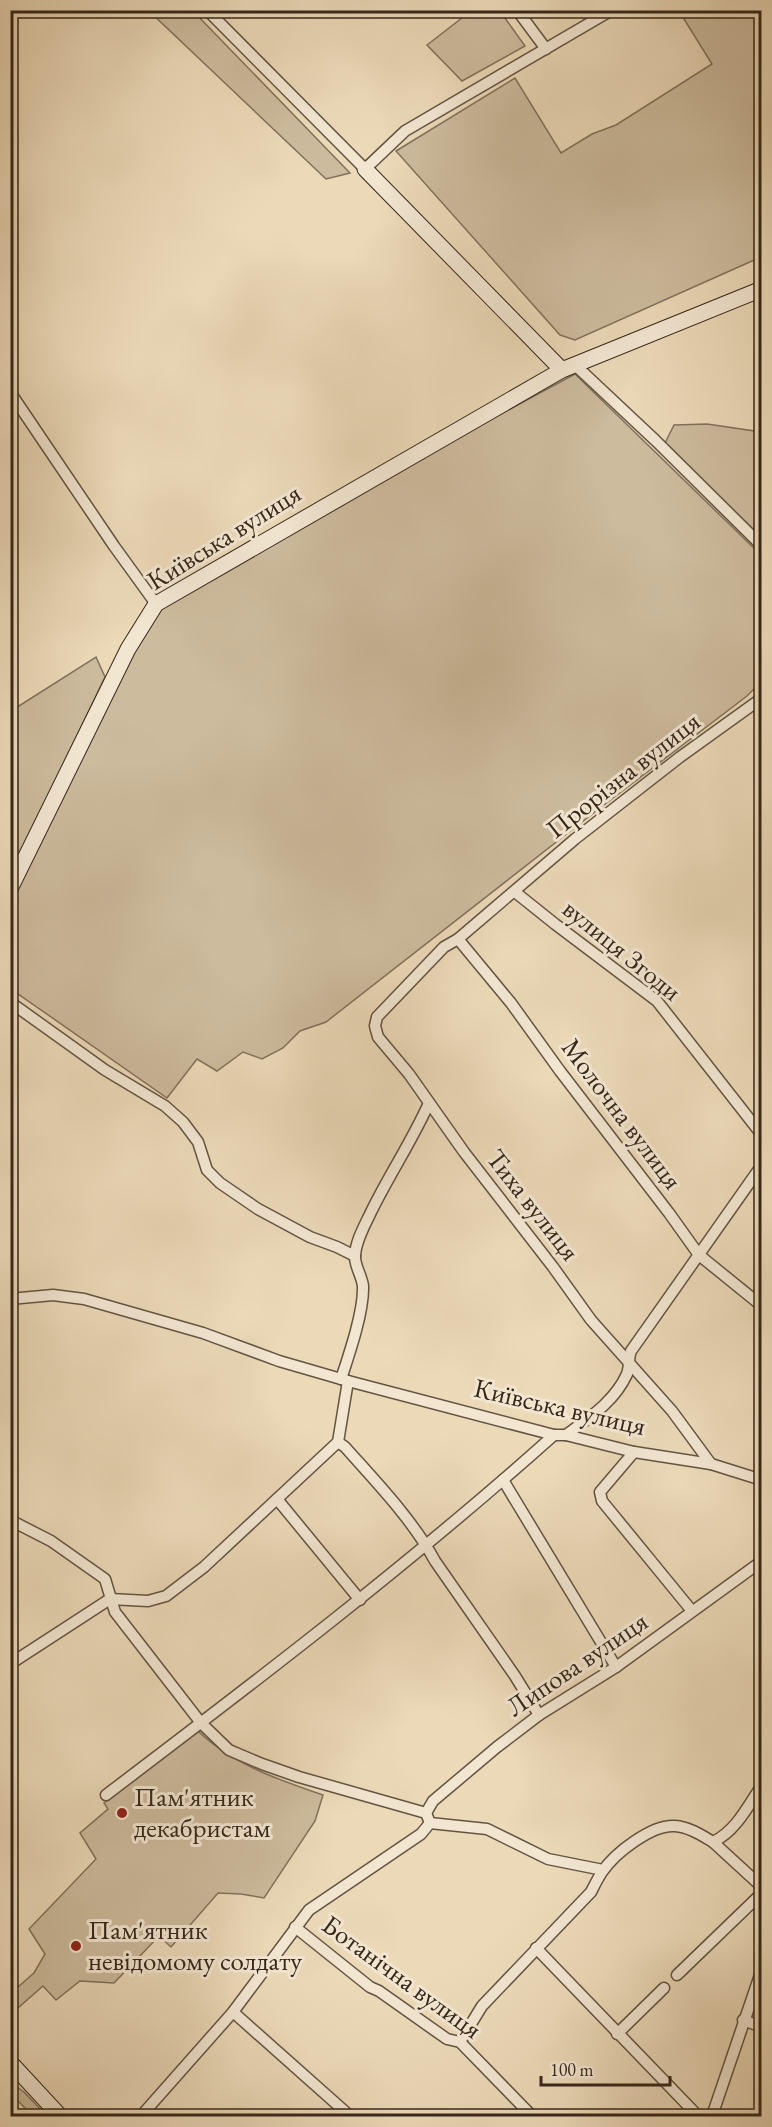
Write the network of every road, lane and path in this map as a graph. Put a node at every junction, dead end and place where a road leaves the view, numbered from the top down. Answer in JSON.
{"nodes":[{"id":1,"x":207,"y":10,"type":"edge"},
{"id":2,"x":517,"y":10,"type":"edge"},
{"id":3,"x":612,"y":10,"type":"edge"},
{"id":4,"x":546,"y":49,"type":"junction"},
{"id":5,"x":365,"y":169,"type":"junction"},
{"id":6,"x":762,"y":289,"type":"edge"},
{"id":7,"x":568,"y":367,"type":"junction"},
{"id":8,"x":10,"y":392,"type":"edge"},
{"id":9,"x":762,"y":546,"type":"edge"},
{"id":10,"x":156,"y":604,"type":"junction"},
{"id":11,"x":762,"y":698,"type":"edge"},
{"id":12,"x":10,"y":889,"type":"edge"},
{"id":13,"x":515,"y":892,"type":"junction"},
{"id":14,"x":458,"y":939,"type":"junction"},
{"id":15,"x":10,"y":1002,"type":"edge"},
{"id":16,"x":429,"y":1103,"type":"junction"},
{"id":17,"x":762,"y":1135,"type":"edge"},
{"id":18,"x":762,"y":1166,"type":"edge"},
{"id":19,"x":355,"y":1256,"type":"junction"},
{"id":20,"x":699,"y":1256,"type":"junction"},
{"id":21,"x":10,"y":1299,"type":"edge"},
{"id":22,"x":762,"y":1306,"type":"edge"},
{"id":23,"x":630,"y":1363,"type":"junction"},
{"id":24,"x":344,"y":1380,"type":"junction"},
{"id":25,"x":554,"y":1434,"type":"junction"},
{"id":26,"x":566,"y":1435,"type":"junction"},
{"id":27,"x":338,"y":1442,"type":"junction"},
{"id":28,"x":634,"y":1452,"type":"junction"},
{"id":29,"x":711,"y":1464,"type":"junction"},
{"id":30,"x":503,"y":1480,"type":"junction"},
{"id":31,"x":762,"y":1480,"type":"edge"},
{"id":32,"x":277,"y":1499,"type":"junction"},
{"id":33,"x":10,"y":1520,"type":"edge"},
{"id":34,"x":426,"y":1545,"type":"junction"},
{"id":35,"x":762,"y":1561,"type":"edge"},
{"id":36,"x":110,"y":1599,"type":"junction"},
{"id":37,"x":360,"y":1600,"type":"junction"},
{"id":38,"x":692,"y":1611,"type":"junction"},
{"id":39,"x":10,"y":1664,"type":"edge"},
{"id":40,"x":616,"y":1667,"type":"junction"},
{"id":41,"x":539,"y":1715,"type":"junction"},
{"id":42,"x":201,"y":1723,"type":"junction"},
{"id":43,"x":762,"y":1785,"type":"edge"},
{"id":44,"x":106,"y":1795,"type":"dead end"},
{"id":45,"x":428,"y":1818,"type":"junction"},
{"id":46,"x":713,"y":1842,"type":"junction"},
{"id":47,"x":603,"y":1870,"type":"junction"},
{"id":48,"x":762,"y":1887,"type":"edge"},
{"id":49,"x":762,"y":1893,"type":"edge"},
{"id":50,"x":295,"y":1927,"type":"junction"},
{"id":51,"x":536,"y":1948,"type":"junction"},
{"id":52,"x":762,"y":1969,"type":"edge"},
{"id":53,"x":677,"y":1975,"type":"dead end"},
{"id":54,"x":664,"y":1988,"type":"dead end"},
{"id":55,"x":233,"y":2012,"type":"junction"},
{"id":56,"x":743,"y":2020,"type":"junction"},
{"id":57,"x":762,"y":2027,"type":"edge"},
{"id":58,"x":617,"y":2034,"type":"junction"},
{"id":59,"x":460,"y":2042,"type":"junction"},
{"id":60,"x":10,"y":2062,"type":"edge"},
{"id":61,"x":60,"y":2116,"type":"edge"},
{"id":62,"x":141,"y":2116,"type":"edge"},
{"id":63,"x":350,"y":2116,"type":"edge"},
{"id":64,"x":532,"y":2116,"type":"edge"},
{"id":65,"x":698,"y":2116,"type":"edge"},
{"id":66,"x":712,"y":2116,"type":"edge"}],
"edges":[{"from":1,"to":5,"type":"street"},
{"from":2,"to":4,"type":"street"},
{"from":3,"to":4,"type":"street"},
{"from":4,"to":5,"type":"street"},
{"from":5,"to":7,"type":"street"},
{"from":6,"to":7,"type":"street","name":"Київська вулиця"},
{"from":7,"to":9,"type":"street"},
{"from":7,"to":10,"type":"street","name":"Київська вулиця"},
{"from":8,"to":10,"type":"street"},
{"from":10,"to":12,"type":"street","name":"Київська вулиця"},
{"from":11,"to":13,"type":"street","name":"Прорізна вулиця"},
{"from":13,"to":14,"type":"street","name":"Прорізна вулиця"},
{"from":13,"to":17,"type":"street","name":"вулиця Згоди"},
{"from":14,"to":16,"type":"street","name":"Тиха вулиця"},
{"from":14,"to":20,"type":"street","name":"Молочна вулиця"},
{"from":15,"to":19,"type":"street"},
{"from":16,"to":19,"type":"street"},
{"from":16,"to":23,"type":"street","name":"Тиха вулиця"},
{"from":18,"to":20,"type":"street"},
{"from":19,"to":24,"type":"street"},
{"from":20,"to":22,"type":"street","name":"Молочна вулиця"},
{"from":20,"to":23,"type":"street"},
{"from":21,"to":24,"type":"street","name":"Київська вулиця"},
{"from":23,"to":26,"type":"street"},
{"from":23,"to":29,"type":"street","name":"Тиха вулиця"},
{"from":24,"to":25,"type":"street","name":"Київська вулиця"},
{"from":24,"to":27,"type":"street"},
{"from":25,"to":26,"type":"street","name":"Київська вулиця"},
{"from":25,"to":30,"type":"street"},
{"from":26,"to":28,"type":"street","name":"Київська вулиця"},
{"from":27,"to":32,"type":"street"},
{"from":27,"to":34,"type":"street"},
{"from":28,"to":29,"type":"street","name":"Київська вулиця"},
{"from":28,"to":38,"type":"street"},
{"from":29,"to":31,"type":"street","name":"Київська вулиця"},
{"from":30,"to":34,"type":"street"},
{"from":30,"to":40,"type":"street"},
{"from":32,"to":36,"type":"street"},
{"from":32,"to":37,"type":"street"},
{"from":33,"to":36,"type":"street"},
{"from":34,"to":37,"type":"street"},
{"from":34,"to":41,"type":"street"},
{"from":35,"to":38,"type":"street","name":"Липова вулиця"},
{"from":36,"to":39,"type":"street"},
{"from":36,"to":42,"type":"street"},
{"from":37,"to":42,"type":"street"},
{"from":38,"to":40,"type":"street","name":"Липова вулиця"},
{"from":40,"to":41,"type":"street","name":"Липова вулиця"},
{"from":41,"to":45,"type":"street","name":"Липова вулиця"},
{"from":42,"to":44,"type":"street"},
{"from":42,"to":45,"type":"street"},
{"from":43,"to":46,"type":"street"},
{"from":45,"to":47,"type":"street"},
{"from":45,"to":50,"type":"street","name":"Липова вулиця"},
{"from":46,"to":47,"type":"street"},
{"from":46,"to":48,"type":"street"},
{"from":47,"to":51,"type":"street"},
{"from":49,"to":53,"type":"street"},
{"from":50,"to":55,"type":"street","name":"Липова вулиця"},
{"from":50,"to":59,"type":"street","name":"Ботанічна вулиця"},
{"from":51,"to":58,"type":"street"},
{"from":51,"to":59,"type":"street"},
{"from":52,"to":56,"type":"street"},
{"from":54,"to":58,"type":"street"},
{"from":55,"to":62,"type":"street","name":"Липова вулиця"},
{"from":55,"to":63,"type":"street"},
{"from":56,"to":57,"type":"street"},
{"from":56,"to":66,"type":"street"},
{"from":58,"to":65,"type":"street"},
{"from":59,"to":64,"type":"street","name":"Ботанічна вулиця"},
{"from":60,"to":61,"type":"street"}]}
